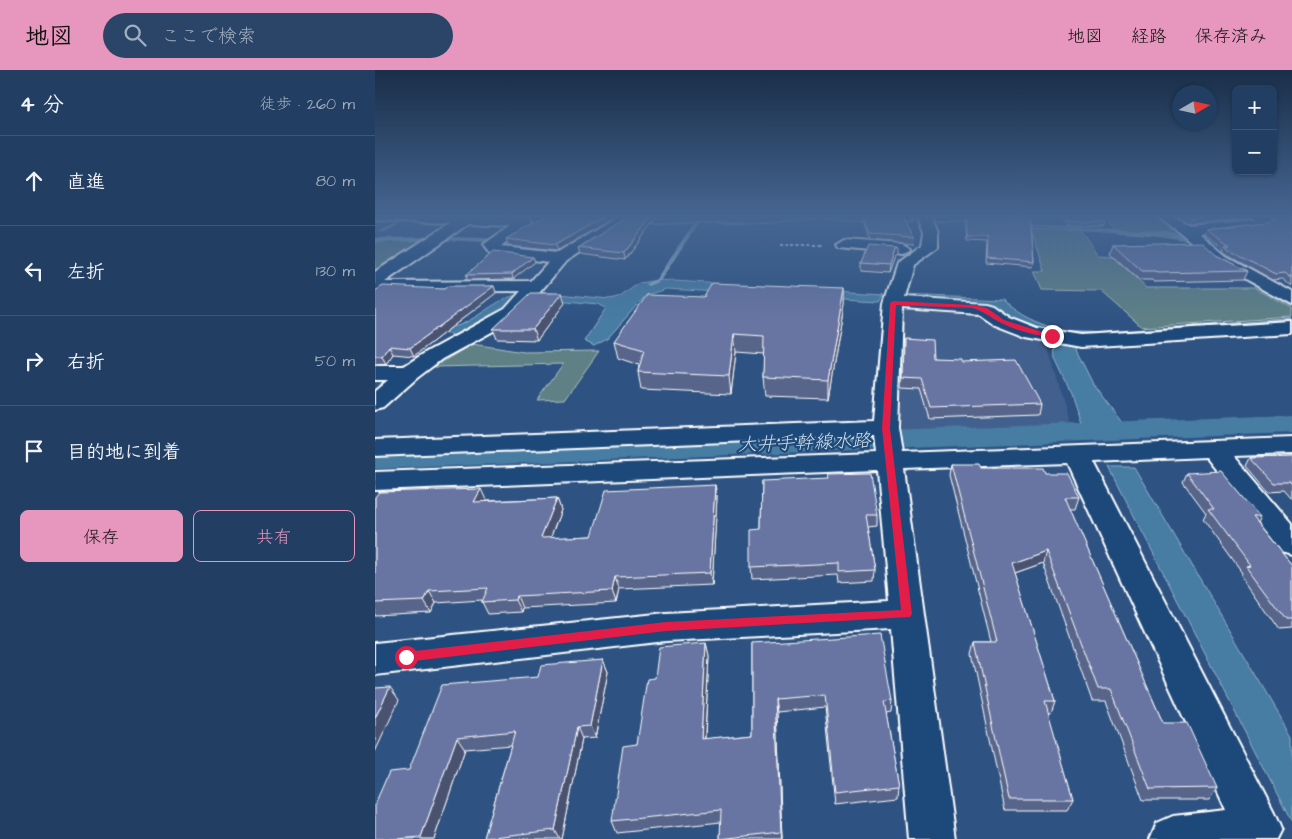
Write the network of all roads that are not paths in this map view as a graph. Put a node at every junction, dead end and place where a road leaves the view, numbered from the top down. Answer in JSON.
{"nodes":[{"id":1,"x":417,"y":251,"type":"edge"},
{"id":2,"x":495,"y":251,"type":"edge"},
{"id":3,"x":572,"y":251,"type":"edge"},
{"id":4,"x":925,"y":251,"type":"edge"},
{"id":5,"x":1210,"y":251,"type":"edge"},
{"id":6,"x":560,"y":258,"type":"junction"},
{"id":7,"x":375,"y":281,"type":"edge"},
{"id":8,"x":535,"y":286,"type":"junction"},
{"id":9,"x":375,"y":287,"type":"edge"},
{"id":10,"x":894,"y":298,"type":"junction"},
{"id":11,"x":1292,"y":299,"type":"edge"},
{"id":12,"x":1292,"y":328,"type":"edge"},
{"id":13,"x":375,"y":372,"type":"edge"},
{"id":14,"x":409,"y":373,"type":"junction"},
{"id":15,"x":375,"y":403,"type":"edge"},
{"id":16,"x":889,"y":446,"type":"junction"},
{"id":17,"x":1292,"y":446,"type":"edge"},
{"id":18,"x":375,"y":448,"type":"edge"},
{"id":19,"x":1215,"y":450,"type":"junction"},
{"id":20,"x":1077,"y":455,"type":"junction"},
{"id":21,"x":375,"y":481,"type":"edge"},
{"id":22,"x":1292,"y":544,"type":"edge"},
{"id":23,"x":906,"y":614,"type":"junction"},
{"id":24,"x":375,"y":660,"type":"edge"},
{"id":25,"x":933,"y":839,"type":"edge"},
{"id":26,"x":1173,"y":839,"type":"edge"}],
"edges":[{"from":1,"to":7,"type":"street"},
{"from":2,"to":6,"type":"street"},
{"from":3,"to":6,"type":"street"},
{"from":4,"to":10,"type":"street"},
{"from":5,"to":11,"type":"street"},
{"from":6,"to":8,"type":"street"},
{"from":8,"to":9,"type":"street"},
{"from":8,"to":14,"type":"street"},
{"from":10,"to":12,"type":"street"},
{"from":10,"to":16,"type":"street"},
{"from":13,"to":14,"type":"street"},
{"from":14,"to":15,"type":"street"},
{"from":16,"to":18,"type":"street"},
{"from":16,"to":20,"type":"street"},
{"from":16,"to":21,"type":"street"},
{"from":16,"to":23,"type":"street"},
{"from":17,"to":19,"type":"street"},
{"from":19,"to":20,"type":"street"},
{"from":19,"to":22,"type":"street"},
{"from":20,"to":26,"type":"street"},
{"from":23,"to":24,"type":"street"},
{"from":23,"to":25,"type":"street"}]}
